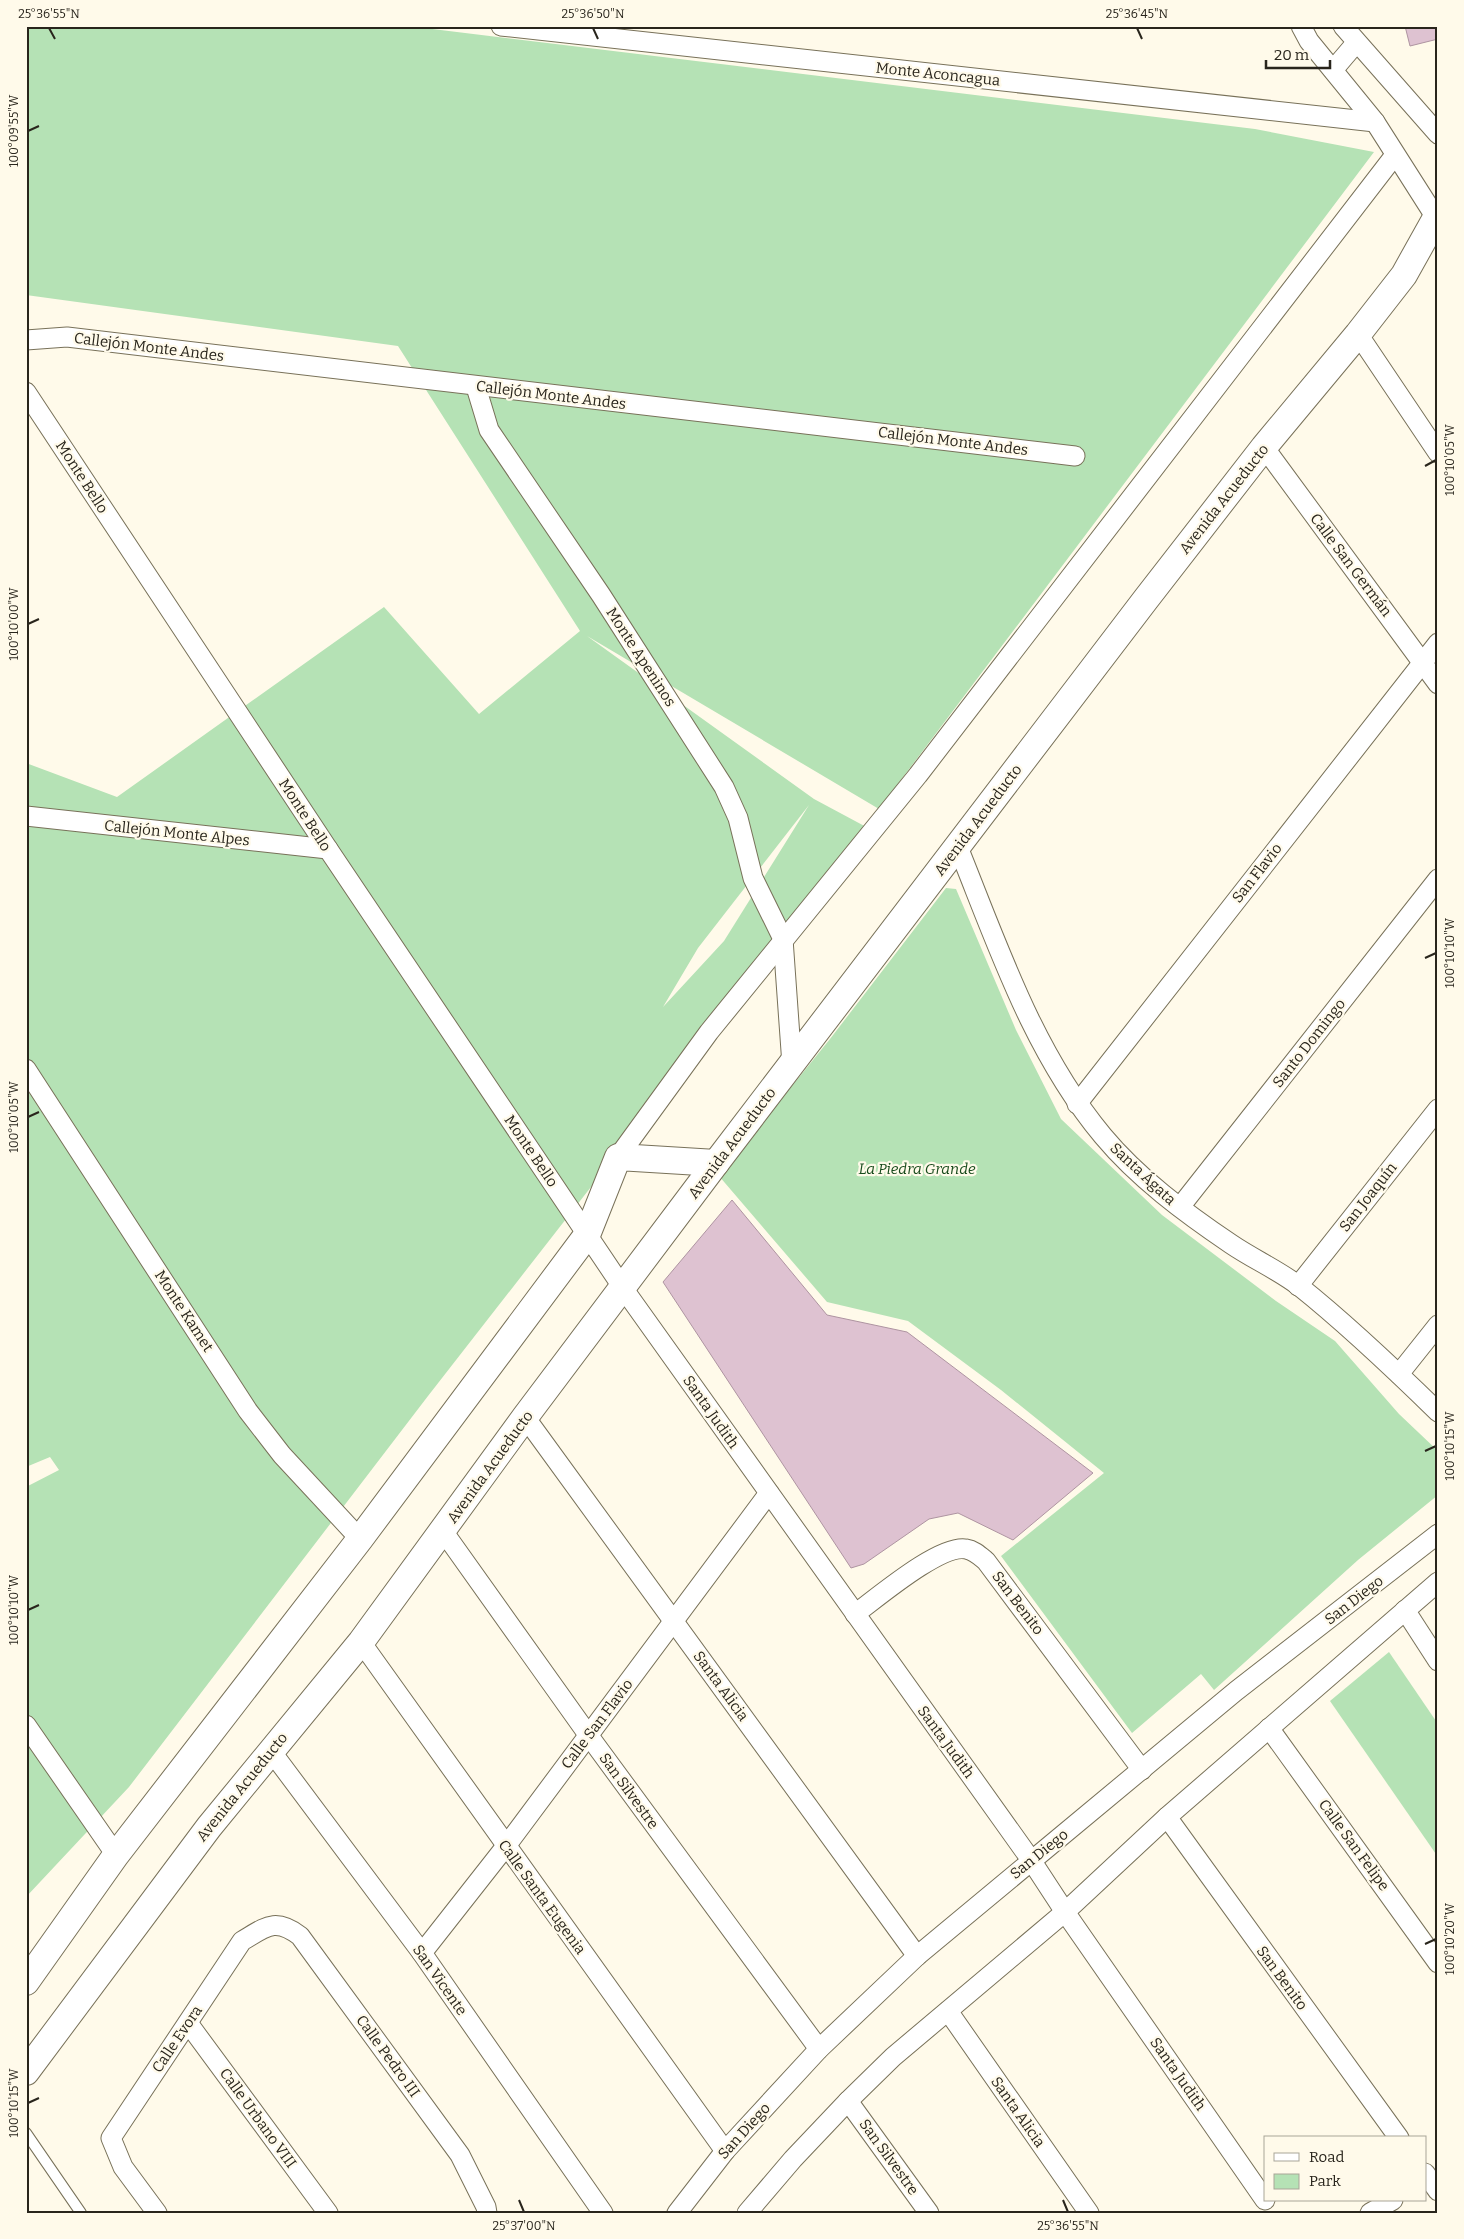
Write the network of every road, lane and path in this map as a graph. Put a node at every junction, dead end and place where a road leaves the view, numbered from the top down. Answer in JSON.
{"nodes":[{"id":1,"x":501,"y":26,"type":"edge"},
{"id":2,"x":1301,"y":26,"type":"edge"},
{"id":3,"x":1343,"y":26,"type":"edge"},
{"id":4,"x":1356,"y":43,"type":"junction"},
{"id":5,"x":1333,"y":70,"type":"junction"},
{"id":6,"x":1374,"y":122,"type":"junction"},
{"id":7,"x":1438,"y":134,"type":"edge"},
{"id":8,"x":1395,"y":155,"type":"junction"},
{"id":9,"x":1437,"y":218,"type":"edge"},
{"id":10,"x":1358,"y":334,"type":"junction"},
{"id":11,"x":26,"y":340,"type":"edge"},
{"id":12,"x":476,"y":386,"type":"junction"},
{"id":13,"x":26,"y":392,"type":"edge"},
{"id":14,"x":1264,"y":447,"type":"junction"},
{"id":15,"x":1438,"y":453,"type":"edge"},
{"id":16,"x":1075,"y":456,"type":"dead end"},
{"id":17,"x":1438,"y":643,"type":"edge"},
{"id":18,"x":1423,"y":662,"type":"junction"},
{"id":19,"x":1438,"y":684,"type":"edge"},
{"id":20,"x":26,"y":816,"type":"edge"},
{"id":21,"x":958,"y":847,"type":"junction"},
{"id":22,"x":328,"y":849,"type":"junction"},
{"id":23,"x":1438,"y":878,"type":"edge"},
{"id":24,"x":783,"y":939,"type":"junction"},
{"id":25,"x":792,"y":1065,"type":"junction"},
{"id":26,"x":26,"y":1069,"type":"edge"},
{"id":27,"x":1077,"y":1104,"type":"junction"},
{"id":28,"x":1438,"y":1109,"type":"edge"},
{"id":29,"x":618,"y":1157,"type":"junction"},
{"id":30,"x":716,"y":1163,"type":"junction"},
{"id":31,"x":1180,"y":1207,"type":"junction"},
{"id":32,"x":587,"y":1235,"type":"junction"},
{"id":33,"x":1298,"y":1286,"type":"junction"},
{"id":34,"x":623,"y":1288,"type":"junction"},
{"id":35,"x":1438,"y":1325,"type":"edge"},
{"id":36,"x":1399,"y":1374,"type":"junction"},
{"id":37,"x":1438,"y":1412,"type":"edge"},
{"id":38,"x":525,"y":1417,"type":"junction"},
{"id":39,"x":769,"y":1493,"type":"junction"},
{"id":40,"x":443,"y":1532,"type":"junction"},
{"id":41,"x":1438,"y":1534,"type":"edge"},
{"id":42,"x":360,"y":1539,"type":"junction"},
{"id":43,"x":1438,"y":1582,"type":"edge"},
{"id":44,"x":1405,"y":1610,"type":"junction"},
{"id":45,"x":855,"y":1614,"type":"junction"},
{"id":46,"x":674,"y":1621,"type":"junction"},
{"id":47,"x":361,"y":1642,"type":"junction"},
{"id":48,"x":1438,"y":1660,"type":"edge"},
{"id":49,"x":26,"y":1725,"type":"edge"},
{"id":50,"x":1269,"y":1728,"type":"junction"},
{"id":51,"x":588,"y":1736,"type":"junction"},
{"id":52,"x":271,"y":1751,"type":"junction"},
{"id":53,"x":1142,"y":1770,"type":"junction"},
{"id":54,"x":1167,"y":1817,"type":"junction"},
{"id":55,"x":506,"y":1846,"type":"junction"},
{"id":56,"x":116,"y":1855,"type":"junction"},
{"id":57,"x":1031,"y":1860,"type":"junction"},
{"id":58,"x":1065,"y":1912,"type":"junction"},
{"id":59,"x":272,"y":1924,"type":"joint"},
{"id":60,"x":422,"y":1953,"type":"junction"},
{"id":61,"x":917,"y":1956,"type":"junction"},
{"id":62,"x":1438,"y":1963,"type":"edge"},
{"id":63,"x":26,"y":1982,"type":"edge"},
{"id":64,"x":948,"y":2012,"type":"junction"},
{"id":65,"x":188,"y":2023,"type":"junction"},
{"id":66,"x":819,"y":2049,"type":"junction"},
{"id":67,"x":26,"y":2072,"type":"edge"},
{"id":68,"x":848,"y":2101,"type":"junction"},
{"id":69,"x":26,"y":2134,"type":"edge"},
{"id":70,"x":1399,"y":2136,"type":"edge"},
{"id":71,"x":725,"y":2150,"type":"junction"},
{"id":72,"x":1264,"y":2199,"type":"edge"},
{"id":73,"x":1266,"y":2202,"type":"edge"},
{"id":74,"x":1389,"y":2202,"type":"edge"},
{"id":75,"x":486,"y":2210,"type":"edge"},
{"id":76,"x":754,"y":2210,"type":"edge"},
{"id":77,"x":81,"y":2213,"type":"edge"},
{"id":78,"x":157,"y":2213,"type":"edge"},
{"id":79,"x":328,"y":2213,"type":"edge"},
{"id":80,"x":603,"y":2213,"type":"edge"},
{"id":81,"x":677,"y":2213,"type":"edge"},
{"id":82,"x":929,"y":2213,"type":"edge"},
{"id":83,"x":1089,"y":2213,"type":"edge"},
{"id":84,"x":1274,"y":2213,"type":"edge"},
{"id":85,"x":1370,"y":2213,"type":"edge"}],
"edges":[{"from":1,"to":6,"type":"street","name":"Monte Aconcagua"},
{"from":2,"to":5,"type":"street"},
{"from":3,"to":4,"type":"street"},
{"from":4,"to":5,"type":"street"},
{"from":4,"to":7,"type":"street"},
{"from":5,"to":6,"type":"street"},
{"from":6,"to":8,"type":"street"},
{"from":8,"to":9,"type":"street"},
{"from":8,"to":24,"type":"street"},
{"from":9,"to":10,"type":"street","name":"Avenida Acueducto"},
{"from":10,"to":14,"type":"street","name":"Avenida Acueducto"},
{"from":10,"to":15,"type":"street"},
{"from":11,"to":12,"type":"street","name":"Callejón Monte Andes"},
{"from":12,"to":16,"type":"street","name":"Callejón Monte Andes"},
{"from":12,"to":24,"type":"street","name":"Monte Apeninos"},
{"from":13,"to":22,"type":"street","name":"Monte Bello"},
{"from":14,"to":18,"type":"street","name":"Calle San Germán"},
{"from":14,"to":21,"type":"street","name":"Avenida Acueducto"},
{"from":17,"to":18,"type":"street","name":"San Flavio"},
{"from":18,"to":19,"type":"street","name":"Calle San Germán"},
{"from":18,"to":27,"type":"street","name":"San Flavio"},
{"from":20,"to":22,"type":"street","name":"Callejón Monte Alpes"},
{"from":21,"to":25,"type":"street","name":"Avenida Acueducto"},
{"from":21,"to":27,"type":"street","name":"Santa Ágata"},
{"from":22,"to":32,"type":"street","name":"Monte Bello"},
{"from":23,"to":31,"type":"street","name":"Santo Domingo"},
{"from":24,"to":25,"type":"street"},
{"from":24,"to":29,"type":"street"},
{"from":25,"to":30,"type":"street","name":"Avenida Acueducto"},
{"from":26,"to":42,"type":"street","name":"Monte Kamet"},
{"from":27,"to":31,"type":"street","name":"Santa Ágata"},
{"from":28,"to":33,"type":"street","name":"San Joaquín"},
{"from":29,"to":30,"type":"street"},
{"from":29,"to":32,"type":"street"},
{"from":30,"to":34,"type":"street","name":"Avenida Acueducto"},
{"from":31,"to":33,"type":"street","name":"Santa Ágata"},
{"from":32,"to":34,"type":"street","name":"Monte Bello"},
{"from":32,"to":42,"type":"street"},
{"from":33,"to":36,"type":"street","name":"Santa Ágata"},
{"from":34,"to":38,"type":"street","name":"Avenida Acueducto"},
{"from":34,"to":39,"type":"street","name":"Santa Judith"},
{"from":35,"to":36,"type":"street"},
{"from":36,"to":37,"type":"street","name":"Santa Ágata"},
{"from":38,"to":40,"type":"street","name":"Avenida Acueducto"},
{"from":38,"to":46,"type":"street","name":"Santa Alicia"},
{"from":39,"to":45,"type":"street","name":"Santa Judith"},
{"from":39,"to":46,"type":"street","name":"Calle San Flavio"},
{"from":40,"to":47,"type":"street","name":"Avenida Acueducto"},
{"from":40,"to":51,"type":"street","name":"San Silvestre"},
{"from":41,"to":53,"type":"street","name":"San Diego"},
{"from":42,"to":56,"type":"street"},
{"from":43,"to":44,"type":"street"},
{"from":44,"to":48,"type":"street"},
{"from":44,"to":50,"type":"street"},
{"from":45,"to":53,"type":"street","name":"San Benito"},
{"from":45,"to":57,"type":"street","name":"Santa Judith"},
{"from":46,"to":51,"type":"street","name":"Calle San Flavio"},
{"from":46,"to":61,"type":"street","name":"Santa Alicia"},
{"from":47,"to":52,"type":"street","name":"Avenida Acueducto"},
{"from":47,"to":55,"type":"street","name":"Calle Santa Eugenia"},
{"from":49,"to":56,"type":"street"},
{"from":50,"to":54,"type":"street"},
{"from":50,"to":62,"type":"street","name":"Calle San Felipe"},
{"from":51,"to":55,"type":"street","name":"Calle San Flavio"},
{"from":51,"to":66,"type":"street","name":"San Silvestre"},
{"from":52,"to":60,"type":"street","name":"San Vicente"},
{"from":52,"to":67,"type":"street","name":"Avenida Acueducto"},
{"from":53,"to":57,"type":"street","name":"San Diego"},
{"from":54,"to":58,"type":"street"},
{"from":54,"to":70,"type":"street","name":"San Benito"},
{"from":55,"to":60,"type":"street","name":"Calle San Flavio"},
{"from":55,"to":71,"type":"street","name":"Calle Santa Eugenia"},
{"from":56,"to":63,"type":"street"},
{"from":57,"to":58,"type":"street","name":"Santa Judith"},
{"from":57,"to":61,"type":"street","name":"San Diego"},
{"from":58,"to":64,"type":"street"},
{"from":58,"to":72,"type":"street","name":"Santa Judith"},
{"from":59,"to":65,"type":"street","name":"Calle Evora"},
{"from":59,"to":75,"type":"street","name":"Calle Pedro III"},
{"from":60,"to":80,"type":"street","name":"San Vicente"},
{"from":61,"to":66,"type":"street","name":"San Diego"},
{"from":64,"to":68,"type":"street"},
{"from":64,"to":83,"type":"street","name":"Santa Alicia"},
{"from":65,"to":78,"type":"street","name":"Calle Evora"},
{"from":65,"to":79,"type":"street","name":"Calle Urbano VIII"},
{"from":66,"to":71,"type":"street","name":"San Diego"},
{"from":68,"to":76,"type":"street"},
{"from":68,"to":82,"type":"street","name":"San Silvestre"},
{"from":69,"to":77,"type":"lane"},
{"from":71,"to":81,"type":"street","name":"San Diego"},
{"from":73,"to":84,"type":"street","name":"Santa Judith"},
{"from":74,"to":85,"type":"street"}]}
